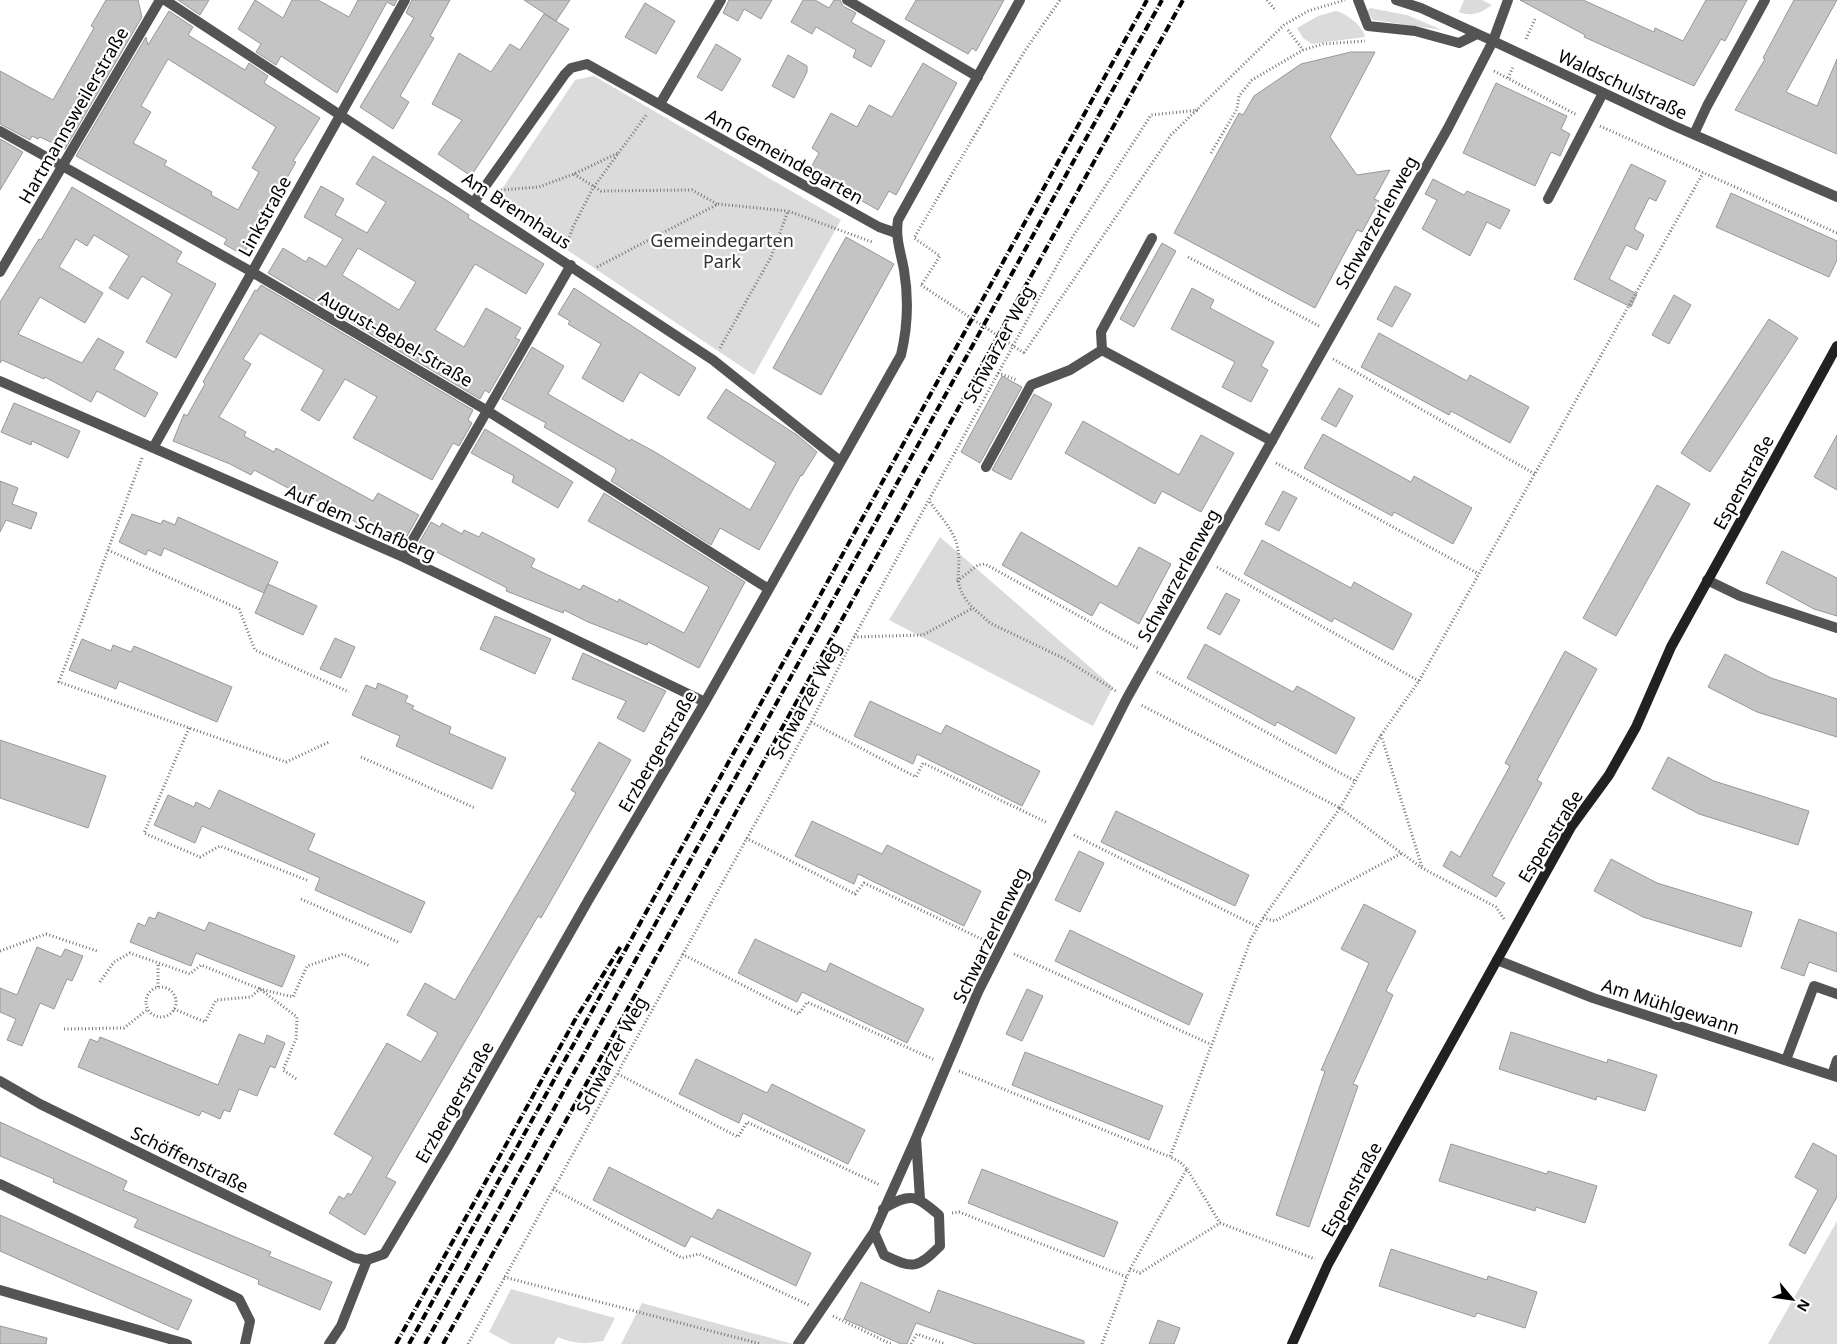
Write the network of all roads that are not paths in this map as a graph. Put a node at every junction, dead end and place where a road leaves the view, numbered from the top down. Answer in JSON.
{"nodes":[{"id":1,"x":160,"y":0,"type":"edge"},
{"id":2,"x":166,"y":0,"type":"edge"},
{"id":3,"x":405,"y":0,"type":"edge"},
{"id":4,"x":720,"y":0,"type":"edge"},
{"id":5,"x":847,"y":0,"type":"edge"},
{"id":6,"x":1020,"y":0,"type":"edge"},
{"id":7,"x":1358,"y":0,"type":"edge"},
{"id":8,"x":1396,"y":0,"type":"edge"},
{"id":9,"x":1508,"y":0,"type":"edge"},
{"id":10,"x":1765,"y":0,"type":"edge"},
{"id":11,"x":1477,"y":34,"type":"junction"},
{"id":12,"x":1493,"y":41,"type":"junction"},
{"id":13,"x":978,"y":77,"type":"junction"},
{"id":14,"x":1603,"y":93,"type":"junction"},
{"id":15,"x":660,"y":104,"type":"junction"},
{"id":16,"x":340,"y":113,"type":"junction"},
{"id":17,"x":0,"y":131,"type":"edge"},
{"id":18,"x":1694,"y":134,"type":"junction"},
{"id":19,"x":62,"y":166,"type":"junction"},
{"id":20,"x":1837,"y":197,"type":"edge"},
{"id":21,"x":1548,"y":199,"type":"dead end"},
{"id":22,"x":474,"y":202,"type":"junction"},
{"id":23,"x":896,"y":233,"type":"junction"},
{"id":24,"x":1152,"y":238,"type":"dead end"},
{"id":25,"x":571,"y":265,"type":"junction"},
{"id":26,"x":0,"y":272,"type":"edge"},
{"id":27,"x":252,"y":272,"type":"junction"},
{"id":28,"x":1837,"y":346,"type":"edge"},
{"id":29,"x":1102,"y":350,"type":"junction"},
{"id":30,"x":0,"y":382,"type":"edge"},
{"id":31,"x":486,"y":410,"type":"junction"},
{"id":32,"x":1272,"y":441,"type":"junction"},
{"id":33,"x":150,"y":447,"type":"junction"},
{"id":34,"x":840,"y":461,"type":"junction"},
{"id":35,"x":986,"y":467,"type":"dead end"},
{"id":36,"x":403,"y":557,"type":"junction"},
{"id":37,"x":1707,"y":580,"type":"junction"},
{"id":38,"x":767,"y":588,"type":"junction"},
{"id":39,"x":1837,"y":628,"type":"edge"},
{"id":40,"x":705,"y":702,"type":"junction"},
{"id":41,"x":1497,"y":960,"type":"junction"},
{"id":42,"x":1837,"y":994,"type":"edge"},
{"id":43,"x":1786,"y":1060,"type":"junction"},
{"id":44,"x":1837,"y":1060,"type":"edge"},
{"id":45,"x":1834,"y":1076,"type":"edge"},
{"id":46,"x":0,"y":1081,"type":"edge"},
{"id":47,"x":916,"y":1138,"type":"junction"},
{"id":48,"x":0,"y":1184,"type":"edge"},
{"id":49,"x":920,"y":1199,"type":"junction"},
{"id":50,"x":883,"y":1209,"type":"junction"},
{"id":51,"x":874,"y":1232,"type":"junction"},
{"id":52,"x":367,"y":1260,"type":"junction"},
{"id":53,"x":0,"y":1290,"type":"edge"},
{"id":54,"x":187,"y":1344,"type":"edge"},
{"id":55,"x":245,"y":1344,"type":"edge"},
{"id":56,"x":329,"y":1344,"type":"edge"},
{"id":57,"x":798,"y":1344,"type":"edge"},
{"id":58,"x":1292,"y":1344,"type":"edge"}],
"edges":[{"from":1,"to":19,"type":"street","name":"Hartmannsweilerstraße"},
{"from":2,"to":16,"type":"street","name":"Am Brennhaus"},
{"from":3,"to":16,"type":"street","name":"Linkstraße"},
{"from":4,"to":15,"type":"street"},
{"from":5,"to":13,"type":"street"},
{"from":6,"to":13,"type":"street"},
{"from":7,"to":11,"type":"street"},
{"from":8,"to":11,"type":"street","name":"Waldschulstraße"},
{"from":9,"to":12,"type":"street","name":"Schwarzerlenweg"},
{"from":10,"to":18,"type":"street"},
{"from":11,"to":12,"type":"street","name":"Waldschulstraße"},
{"from":12,"to":14,"type":"street","name":"Waldschulstraße"},
{"from":12,"to":32,"type":"street","name":"Schwarzerlenweg"},
{"from":13,"to":23,"type":"street"},
{"from":14,"to":18,"type":"street","name":"Waldschulstraße"},
{"from":14,"to":21,"type":"street"},
{"from":15,"to":22,"type":"street","name":"Am Gemeindegarten"},
{"from":15,"to":23,"type":"street","name":"Am Gemeindegarten"},
{"from":16,"to":22,"type":"street","name":"Am Brennhaus"},
{"from":16,"to":27,"type":"street","name":"Linkstraße"},
{"from":17,"to":19,"type":"street","name":"August-Bebel-Straße"},
{"from":18,"to":20,"type":"street","name":"Waldschulstraße"},
{"from":19,"to":26,"type":"street","name":"Hartmannsweilerstraße"},
{"from":19,"to":27,"type":"street","name":"August-Bebel-Straße"},
{"from":22,"to":25,"type":"street","name":"Am Brennhaus"},
{"from":23,"to":34,"type":"street","name":"Erzbergerstraße"},
{"from":24,"to":29,"type":"street"},
{"from":25,"to":31,"type":"street"},
{"from":25,"to":34,"type":"street","name":"Am Brennhaus"},
{"from":27,"to":31,"type":"street","name":"August-Bebel-Straße"},
{"from":27,"to":33,"type":"street","name":"Linkstraße"},
{"from":28,"to":37,"type":"street","name":"Espenstraße"},
{"from":29,"to":32,"type":"street"},
{"from":29,"to":35,"type":"street"},
{"from":30,"to":33,"type":"street","name":"Auf dem Schafberg"},
{"from":31,"to":36,"type":"street"},
{"from":31,"to":38,"type":"street","name":"August-Bebel-Straße"},
{"from":32,"to":47,"type":"street","name":"Schwarzerlenweg"},
{"from":33,"to":36,"type":"street","name":"Auf dem Schafberg"},
{"from":34,"to":38,"type":"street","name":"Erzbergerstraße"},
{"from":36,"to":40,"type":"street","name":"Auf dem Schafberg"},
{"from":37,"to":39,"type":"street"},
{"from":37,"to":41,"type":"street","name":"Espenstraße"},
{"from":38,"to":40,"type":"street","name":"Erzbergerstraße"},
{"from":40,"to":52,"type":"street","name":"Erzbergerstraße"},
{"from":41,"to":43,"type":"street","name":"Am Mühlgewann"},
{"from":41,"to":58,"type":"street","name":"Espenstraße"},
{"from":42,"to":43,"type":"street"},
{"from":43,"to":45,"type":"street","name":"Am Mühlgewann"},
{"from":44,"to":45,"type":"street"},
{"from":46,"to":52,"type":"street","name":"Schöffenstraße"},
{"from":47,"to":49,"type":"street","name":"Schwarzerlenweg"},
{"from":47,"to":50,"type":"street","name":"Schwarzerlenweg"},
{"from":48,"to":55,"type":"street"},
{"from":49,"to":50,"type":"street"},
{"from":49,"to":51,"type":"street"},
{"from":50,"to":51,"type":"street","name":"Schwarzerlenweg"},
{"from":51,"to":57,"type":"street","name":"Schwarzerlenweg"},
{"from":52,"to":56,"type":"street"},
{"from":53,"to":54,"type":"street"}]}
